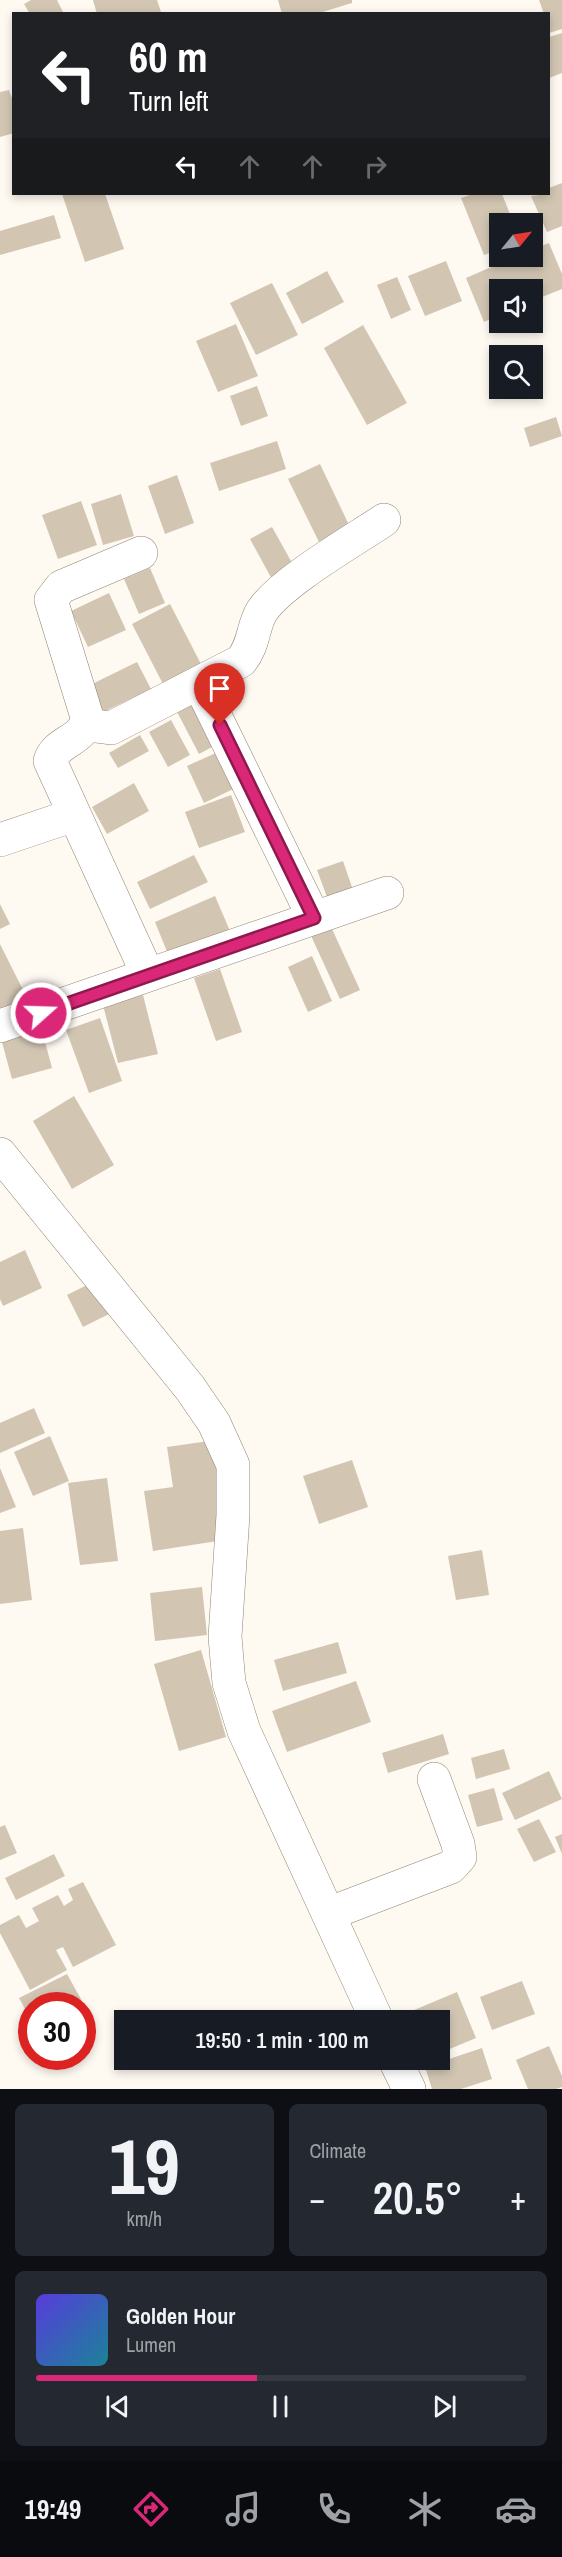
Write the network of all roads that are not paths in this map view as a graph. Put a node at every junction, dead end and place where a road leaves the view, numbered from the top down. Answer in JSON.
{"nodes":[{"id":1,"x":384,"y":520,"type":"dead end"},
{"id":2,"x":141,"y":553,"type":"dead end"},
{"id":3,"x":199,"y":682,"type":"junction"},
{"id":4,"x":87,"y":725,"type":"junction"},
{"id":5,"x":74,"y":815,"type":"junction"},
{"id":6,"x":0,"y":840,"type":"edge"},
{"id":7,"x":387,"y":893,"type":"dead end"},
{"id":8,"x":314,"y":918,"type":"junction"},
{"id":9,"x":147,"y":975,"type":"junction"},
{"id":10,"x":0,"y":1026,"type":"edge"},
{"id":11,"x":0,"y":1154,"type":"edge"},
{"id":12,"x":435,"y":1779,"type":"dead end"},
{"id":13,"x":328,"y":1914,"type":"junction"},
{"id":14,"x":372,"y":2010,"type":"edge"},
{"id":15,"x":400,"y":2070,"type":"edge"},
{"id":16,"x":409,"y":2089,"type":"edge"}],
"edges":[{"from":1,"to":3,"type":"street"},
{"from":2,"to":4,"type":"street"},
{"from":3,"to":4,"type":"street"},
{"from":3,"to":8,"type":"street"},
{"from":4,"to":5,"type":"street"},
{"from":5,"to":6,"type":"street"},
{"from":5,"to":9,"type":"street"},
{"from":7,"to":8,"type":"street"},
{"from":8,"to":9,"type":"street"},
{"from":9,"to":10,"type":"street"},
{"from":11,"to":13,"type":"street"},
{"from":12,"to":13,"type":"street"},
{"from":13,"to":14,"type":"street"},
{"from":15,"to":16,"type":"street"}]}
